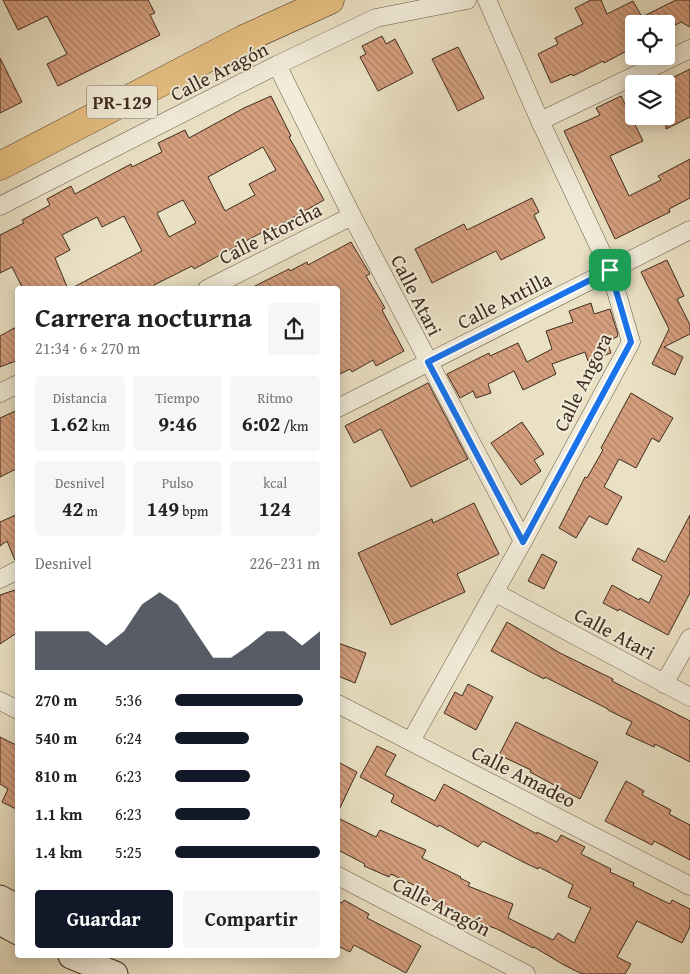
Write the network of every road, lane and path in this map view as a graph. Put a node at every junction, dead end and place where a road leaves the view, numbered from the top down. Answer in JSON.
{"nodes":[{"id":1,"x":303,"y":0,"type":"edge"},
{"id":2,"x":330,"y":0,"type":"edge"},
{"id":3,"x":467,"y":0,"type":"edge"},
{"id":4,"x":487,"y":0,"type":"edge"},
{"id":5,"x":244,"y":39,"type":"junction"},
{"id":6,"x":690,"y":49,"type":"edge"},
{"id":7,"x":277,"y":65,"type":"junction"},
{"id":8,"x":540,"y":121,"type":"junction"},
{"id":9,"x":0,"y":166,"type":"edge"},
{"id":10,"x":0,"y":206,"type":"edge"},
{"id":11,"x":352,"y":216,"type":"junction"},
{"id":12,"x":690,"y":230,"type":"edge"},
{"id":13,"x":610,"y":270,"type":"junction"},
{"id":14,"x":213,"y":286,"type":"edge"},
{"id":15,"x":428,"y":362,"type":"junction"},
{"id":16,"x":15,"y":386,"type":"edge"},
{"id":17,"x":0,"y":393,"type":"edge"},
{"id":18,"x":340,"y":407,"type":"edge"},
{"id":19,"x":523,"y":542,"type":"junction"},
{"id":20,"x":15,"y":572,"type":"edge"},
{"id":21,"x":0,"y":579,"type":"edge"},
{"id":22,"x":494,"y":592,"type":"junction"},
{"id":23,"x":690,"y":638,"type":"edge"},
{"id":24,"x":664,"y":684,"type":"junction"},
{"id":25,"x":690,"y":697,"type":"edge"},
{"id":26,"x":0,"y":701,"type":"edge"},
{"id":27,"x":340,"y":705,"type":"edge"},
{"id":28,"x":15,"y":708,"type":"edge"},
{"id":29,"x":411,"y":741,"type":"junction"},
{"id":30,"x":340,"y":877,"type":"edge"},
{"id":31,"x":690,"y":886,"type":"edge"},
{"id":32,"x":0,"y":898,"type":"edge"},
{"id":33,"x":15,"y":906,"type":"edge"},
{"id":34,"x":0,"y":922,"type":"edge"},
{"id":35,"x":15,"y":930,"type":"edge"},
{"id":36,"x":76,"y":958,"type":"edge"},
{"id":37,"x":106,"y":958,"type":"edge"},
{"id":38,"x":115,"y":974,"type":"edge"},
{"id":39,"x":134,"y":974,"type":"edge"},
{"id":40,"x":526,"y":974,"type":"edge"}],
"edges":[{"from":1,"to":5,"type":"main road","number":"PR-129"},
{"from":2,"to":5,"type":"main road","number":"PR-129"},
{"from":3,"to":7,"type":"street","name":"Calle Aragón"},
{"from":4,"to":8,"type":"street","name":"Calle Angora"},
{"from":5,"to":9,"type":"main road","number":"PR-129"},
{"from":6,"to":8,"type":"street"},
{"from":7,"to":10,"type":"street","name":"Calle Aragón"},
{"from":7,"to":11,"type":"street","name":"Calle Atari"},
{"from":8,"to":13,"type":"street","name":"Calle Angora"},
{"from":11,"to":14,"type":"street","name":"Calle Atorcha"},
{"from":11,"to":15,"type":"street","name":"Calle Atari"},
{"from":12,"to":13,"type":"street","name":"Calle Antilla"},
{"from":13,"to":15,"type":"street","name":"Calle Antilla"},
{"from":13,"to":19,"type":"street","name":"Calle Angora"},
{"from":15,"to":18,"type":"street","name":"Calle Antilla"},
{"from":15,"to":19,"type":"street","name":"Calle Atari"},
{"from":16,"to":17,"type":"street"},
{"from":19,"to":22,"type":"street","name":"Calle Angora"},
{"from":20,"to":21,"type":"street"},
{"from":22,"to":24,"type":"street","name":"Calle Atari"},
{"from":22,"to":29,"type":"street","name":"Calle Angora"},
{"from":23,"to":24,"type":"street"},
{"from":24,"to":25,"type":"street","name":"Calle Atari"},
{"from":26,"to":28,"type":"street"},
{"from":27,"to":29,"type":"street","name":"Calle Amadeo"},
{"from":29,"to":31,"type":"street","name":"Calle Amadeo"},
{"from":30,"to":40,"type":"street","name":"Calle Aragón"},
{"from":32,"to":33,"type":"street"},
{"from":34,"to":35,"type":"street"},
{"from":36,"to":38,"type":"street"},
{"from":37,"to":39,"type":"street"}]}
